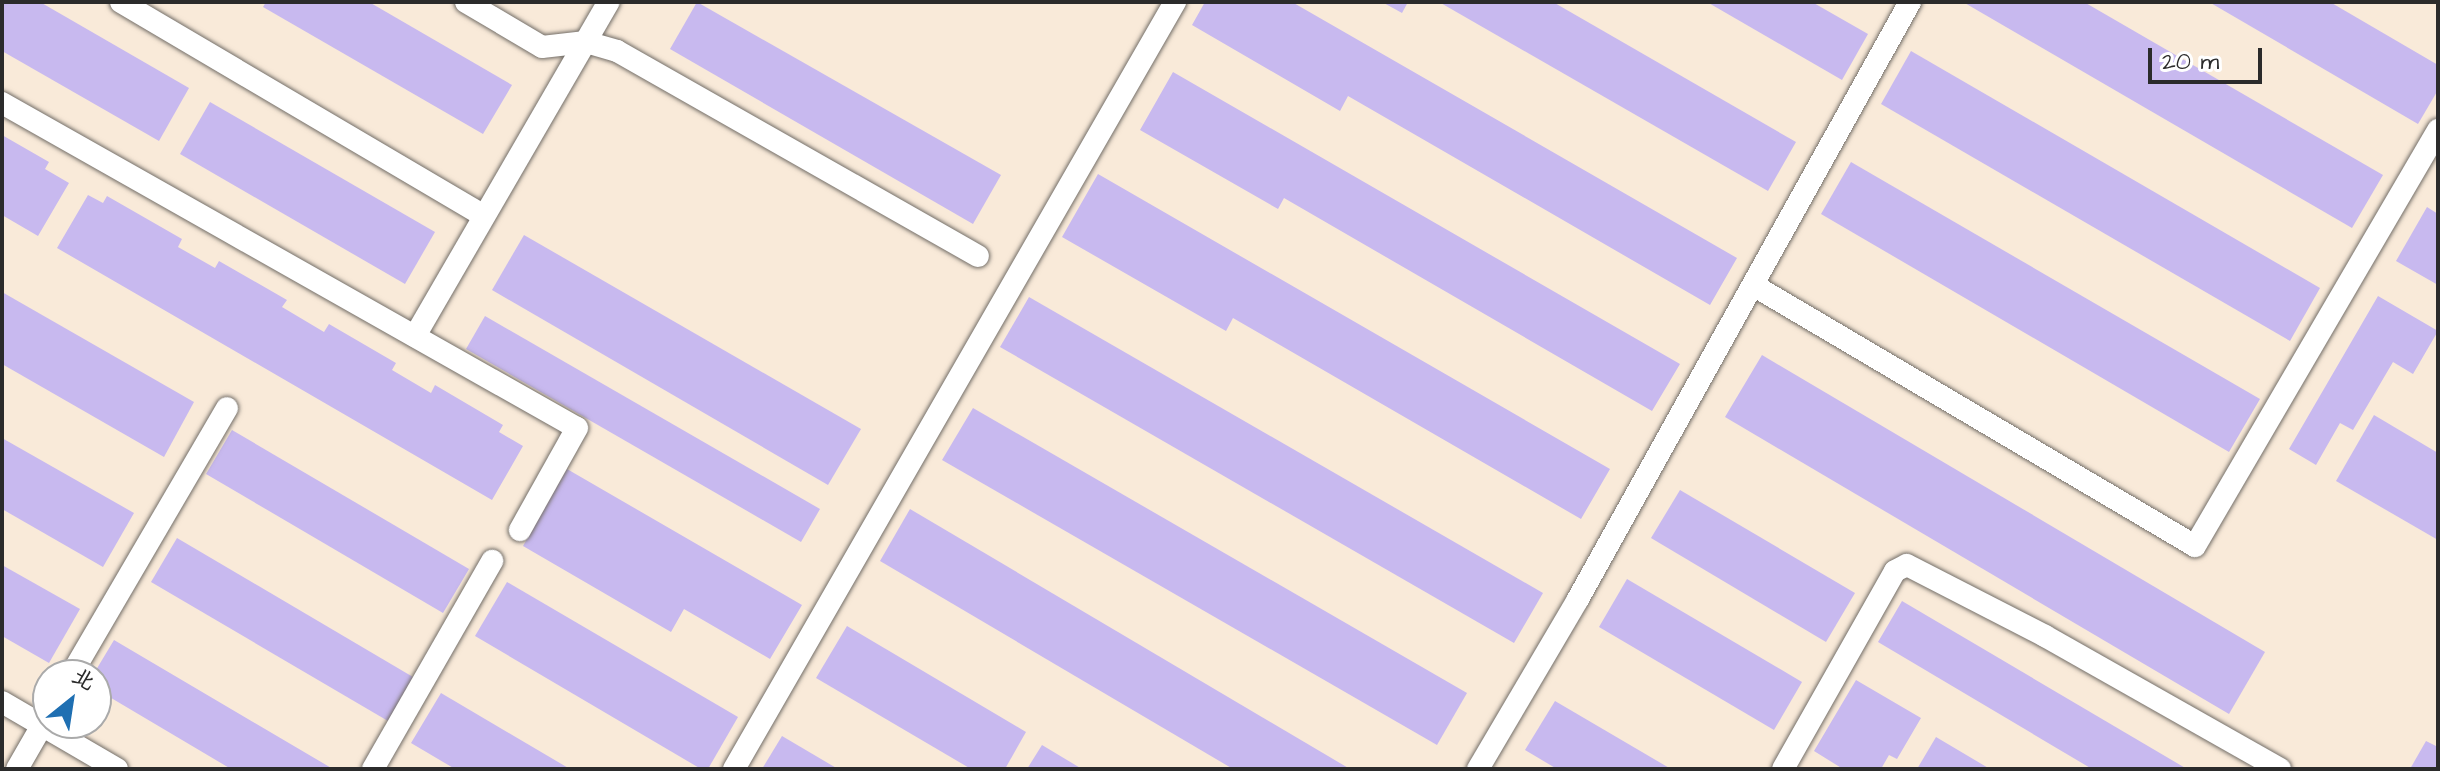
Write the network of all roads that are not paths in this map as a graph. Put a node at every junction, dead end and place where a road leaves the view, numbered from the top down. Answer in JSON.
{"nodes":[{"id":1,"x":121,"y":2,"type":"edge"},
{"id":2,"x":466,"y":2,"type":"edge"},
{"id":3,"x":609,"y":2,"type":"edge"},
{"id":4,"x":1175,"y":2,"type":"edge"},
{"id":5,"x":1910,"y":2,"type":"edge"},
{"id":6,"x":586,"y":42,"type":"junction"},
{"id":7,"x":2,"y":103,"type":"edge"},
{"id":8,"x":2438,"y":130,"type":"edge"},
{"id":9,"x":484,"y":216,"type":"junction"},
{"id":10,"x":978,"y":256,"type":"dead end"},
{"id":11,"x":1753,"y":285,"type":"junction"},
{"id":12,"x":415,"y":336,"type":"junction"},
{"id":13,"x":227,"y":408,"type":"dead end"},
{"id":14,"x":520,"y":530,"type":"dead end"},
{"id":15,"x":492,"y":561,"type":"dead end"},
{"id":16,"x":80,"y":659,"type":"edge"},
{"id":17,"x":2,"y":702,"type":"edge"},
{"id":18,"x":32,"y":715,"type":"edge"},
{"id":19,"x":34,"y":739,"type":"edge"},
{"id":20,"x":73,"y":739,"type":"edge"},
{"id":21,"x":17,"y":769,"type":"edge"},
{"id":22,"x":117,"y":769,"type":"edge"},
{"id":23,"x":373,"y":769,"type":"edge"},
{"id":24,"x":734,"y":769,"type":"edge"},
{"id":25,"x":1478,"y":769,"type":"edge"},
{"id":26,"x":1783,"y":769,"type":"edge"},
{"id":27,"x":2280,"y":769,"type":"edge"}],
"edges":[{"from":1,"to":9,"type":"lane"},
{"from":2,"to":6,"type":"lane"},
{"from":3,"to":6,"type":"lane"},
{"from":4,"to":24,"type":"lane"},
{"from":5,"to":11,"type":"lane"},
{"from":6,"to":9,"type":"lane"},
{"from":6,"to":10,"type":"lane"},
{"from":7,"to":12,"type":"lane"},
{"from":8,"to":11,"type":"lane"},
{"from":9,"to":12,"type":"lane"},
{"from":11,"to":25,"type":"lane"},
{"from":12,"to":14,"type":"lane"},
{"from":13,"to":16,"type":"lane"},
{"from":15,"to":23,"type":"lane"},
{"from":17,"to":18,"type":"lane"},
{"from":19,"to":21,"type":"lane"},
{"from":20,"to":22,"type":"lane"},
{"from":26,"to":27,"type":"lane"}]}
